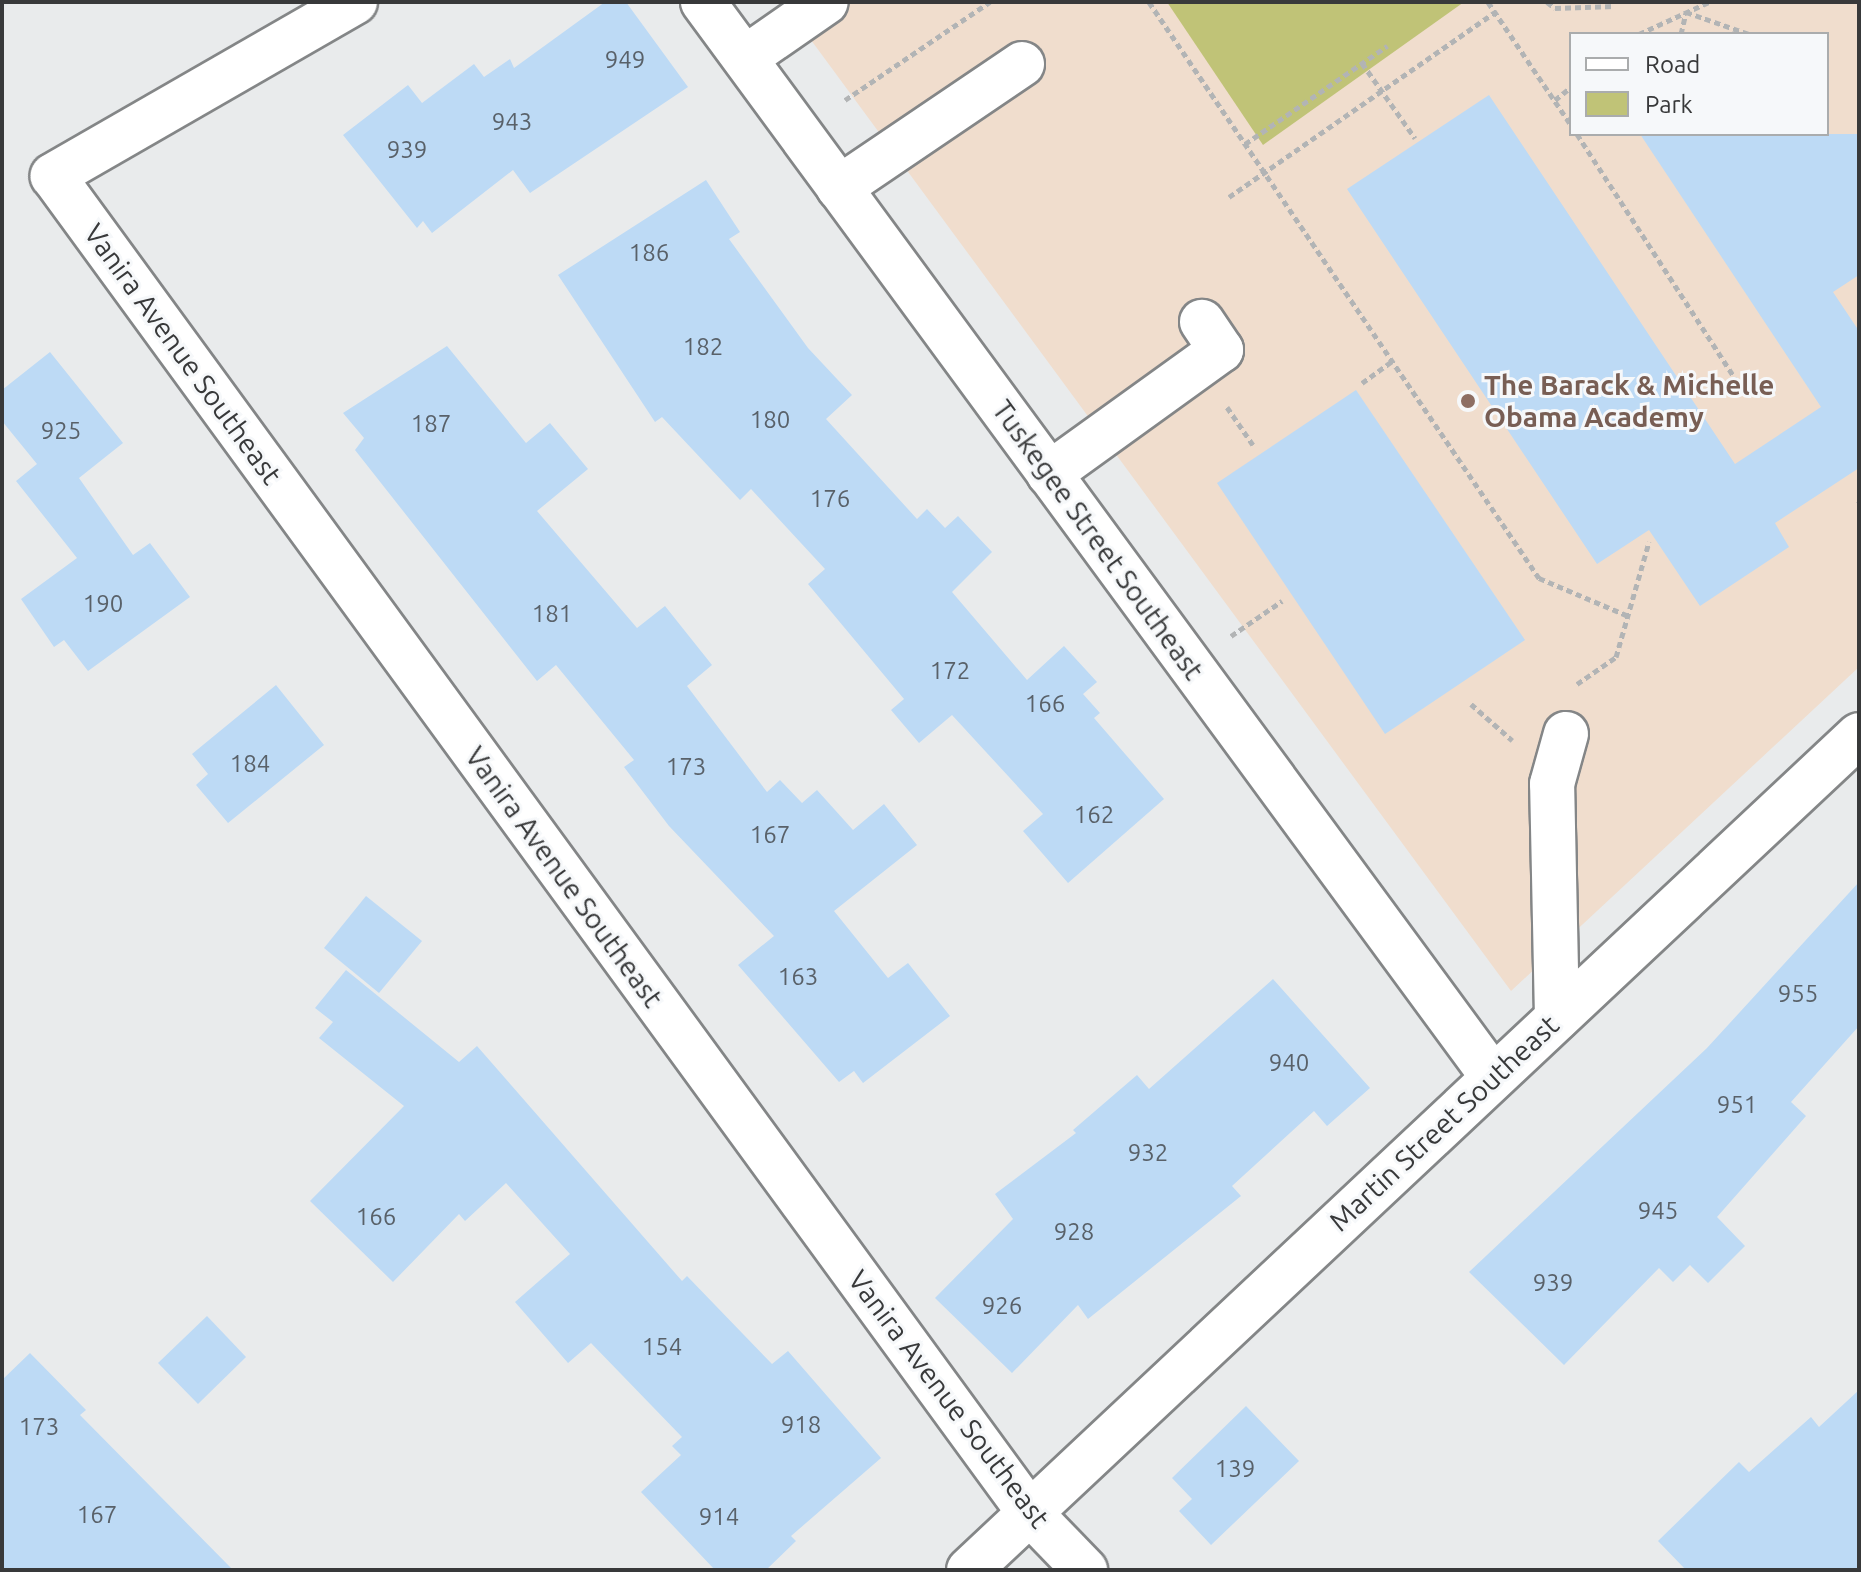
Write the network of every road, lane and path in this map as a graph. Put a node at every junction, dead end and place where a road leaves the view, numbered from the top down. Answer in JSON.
{"nodes":[{"id":1,"x":355,"y":2,"type":"edge"},
{"id":2,"x":703,"y":2,"type":"edge"},
{"id":3,"x":826,"y":2,"type":"edge"},
{"id":4,"x":990,"y":2,"type":"edge"},
{"id":5,"x":1149,"y":2,"type":"edge"},
{"id":6,"x":1488,"y":2,"type":"edge"},
{"id":7,"x":1547,"y":2,"type":"edge"},
{"id":8,"x":1709,"y":2,"type":"edge"},
{"id":9,"x":1615,"y":6,"type":"dead end"},
{"id":10,"x":1495,"y":12,"type":"junction"},
{"id":11,"x":1686,"y":12,"type":"junction"},
{"id":12,"x":1643,"y":32,"type":"edge"},
{"id":13,"x":1681,"y":32,"type":"edge"},
{"id":14,"x":1743,"y":32,"type":"edge"},
{"id":15,"x":1387,"y":46,"type":"dead end"},
{"id":16,"x":745,"y":58,"type":"junction"},
{"id":17,"x":1362,"y":63,"type":"junction"},
{"id":18,"x":1022,"y":64,"type":"dead end"},
{"id":19,"x":1569,"y":89,"type":"edge"},
{"id":20,"x":1384,"y":94,"type":"junction"},
{"id":21,"x":845,"y":100,"type":"dead end"},
{"id":22,"x":1555,"y":100,"type":"junction"},
{"id":23,"x":1569,"y":122,"type":"edge"},
{"id":24,"x":1578,"y":136,"type":"edge"},
{"id":25,"x":1415,"y":138,"type":"dead end"},
{"id":26,"x":1245,"y":144,"type":"junction"},
{"id":27,"x":1265,"y":174,"type":"junction"},
{"id":28,"x":839,"y":188,"type":"junction"},
{"id":29,"x":1229,"y":197,"type":"dead end"},
{"id":30,"x":1202,"y":322,"type":"dead end"},
{"id":31,"x":1392,"y":361,"type":"junction"},
{"id":32,"x":1735,"y":378,"type":"dead end"},
{"id":33,"x":1362,"y":383,"type":"dead end"},
{"id":34,"x":1049,"y":474,"type":"junction"},
{"id":35,"x":1649,"y":542,"type":"dead end"},
{"id":36,"x":1637,"y":580,"type":"dead end"},
{"id":37,"x":1282,"y":601,"type":"dead end"},
{"id":38,"x":1626,"y":615,"type":"dead end"},
{"id":39,"x":1230,"y":636,"type":"dead end"},
{"id":40,"x":1471,"y":704,"type":"dead end"},
{"id":41,"x":1566,"y":734,"type":"dead end"},
{"id":42,"x":1859,"y":735,"type":"edge"},
{"id":43,"x":1514,"y":742,"type":"dead end"},
{"id":44,"x":1557,"y":1018,"type":"junction"},
{"id":45,"x":1493,"y":1077,"type":"junction"},
{"id":46,"x":1029,"y":1512,"type":"junction"},
{"id":47,"x":969,"y":1570,"type":"edge"},
{"id":48,"x":1085,"y":1570,"type":"edge"}],
"edges":[{"from":1,"to":46,"type":"street","name":"Vanira Avenue Southeast"},
{"from":2,"to":16,"type":"street","name":"Tuskegee Street Southeast"},
{"from":3,"to":16,"type":"street"},
{"from":4,"to":21,"type":"path"},
{"from":5,"to":26,"type":"path"},
{"from":6,"to":10,"type":"path"},
{"from":7,"to":9,"type":"path"},
{"from":8,"to":11,"type":"path"},
{"from":10,"to":20,"type":"path"},
{"from":10,"to":22,"type":"path"},
{"from":11,"to":12,"type":"path"},
{"from":11,"to":13,"type":"path"},
{"from":11,"to":14,"type":"path"},
{"from":15,"to":17,"type":"path"},
{"from":16,"to":28,"type":"street","name":"Tuskegee Street Southeast"},
{"from":17,"to":20,"type":"path"},
{"from":17,"to":26,"type":"path"},
{"from":18,"to":28,"type":"street"},
{"from":19,"to":22,"type":"path"},
{"from":20,"to":25,"type":"path"},
{"from":20,"to":27,"type":"path"},
{"from":22,"to":23,"type":"path"},
{"from":24,"to":32,"type":"path"},
{"from":26,"to":27,"type":"path"},
{"from":27,"to":29,"type":"path"},
{"from":27,"to":31,"type":"path"},
{"from":28,"to":34,"type":"street","name":"Tuskegee Street Southeast"},
{"from":30,"to":34,"type":"street"},
{"from":31,"to":33,"type":"path"},
{"from":31,"to":38,"type":"path"},
{"from":34,"to":45,"type":"street","name":"Tuskegee Street Southeast"},
{"from":35,"to":36,"type":"path"},
{"from":37,"to":39,"type":"path"},
{"from":40,"to":43,"type":"path"},
{"from":41,"to":44,"type":"street"},
{"from":42,"to":44,"type":"street","name":"Martin Street Southeast"},
{"from":44,"to":45,"type":"street","name":"Martin Street Southeast"},
{"from":45,"to":46,"type":"street","name":"Martin Street Southeast"},
{"from":46,"to":47,"type":"street","name":"Martin Street Southeast"},
{"from":46,"to":48,"type":"street","name":"Vanira Avenue Southeast"}]}
